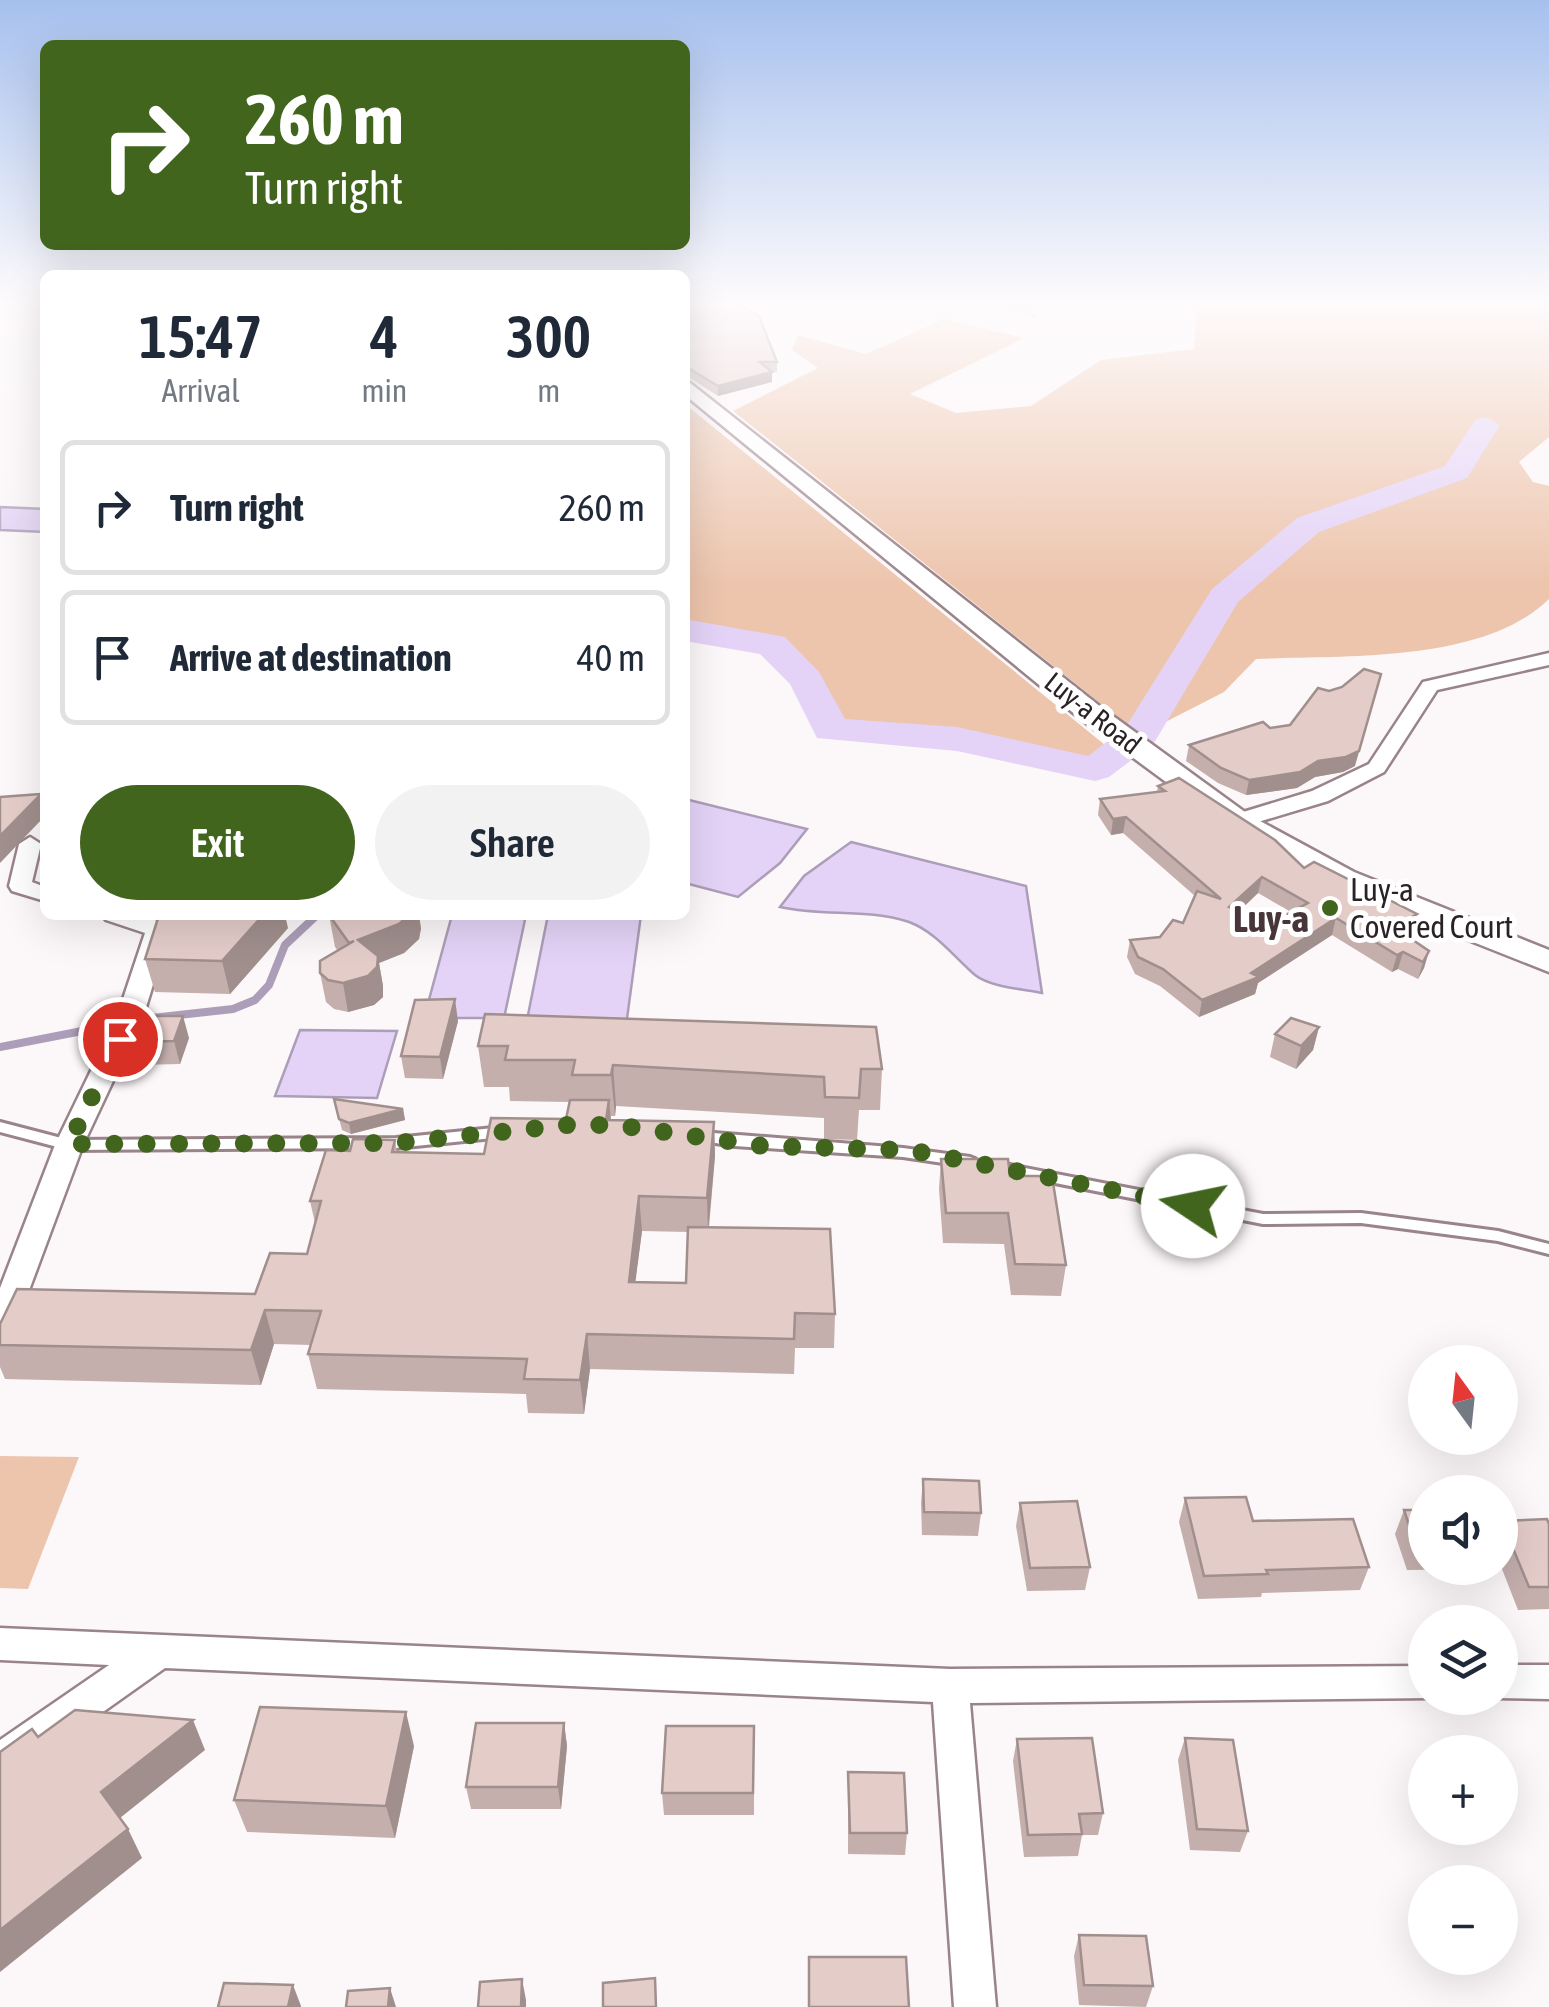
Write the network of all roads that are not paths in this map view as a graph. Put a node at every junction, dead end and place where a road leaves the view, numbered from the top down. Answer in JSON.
{"nodes":[{"id":1,"x":699,"y":397,"type":"edge"},
{"id":2,"x":1549,"y":658,"type":"edge"},
{"id":3,"x":1238,"y":821,"type":"junction"},
{"id":4,"x":30,"y":844,"type":"dead end"},
{"id":5,"x":40,"y":892,"type":"edge"},
{"id":6,"x":130,"y":920,"type":"edge"},
{"id":7,"x":1549,"y":962,"type":"edge"},
{"id":8,"x":0,"y":1128,"type":"edge"},
{"id":9,"x":510,"y":1131,"type":"edge"},
{"id":10,"x":690,"y":1136,"type":"edge"},
{"id":11,"x":69,"y":1144,"type":"junction"},
{"id":12,"x":1549,"y":1248,"type":"edge"},
{"id":13,"x":0,"y":1328,"type":"edge"},
{"id":14,"x":0,"y":1644,"type":"edge"},
{"id":15,"x":158,"y":1652,"type":"junction"},
{"id":16,"x":1518,"y":1682,"type":"edge"},
{"id":17,"x":1549,"y":1682,"type":"edge"},
{"id":18,"x":1408,"y":1683,"type":"edge"},
{"id":19,"x":950,"y":1686,"type":"junction"},
{"id":20,"x":0,"y":1762,"type":"edge"},
{"id":21,"x":974,"y":2007,"type":"edge"}],
"edges":[{"from":1,"to":3,"type":"main road","name":"Luy-a Road"},
{"from":2,"to":3,"type":"street"},
{"from":3,"to":7,"type":"main road","name":"Luy-a Road"},
{"from":4,"to":5,"type":"street"},
{"from":6,"to":11,"type":"street"},
{"from":8,"to":11,"type":"lane"},
{"from":9,"to":11,"type":"lane"},
{"from":10,"to":12,"type":"lane"},
{"from":11,"to":13,"type":"street"},
{"from":14,"to":15,"type":"street"},
{"from":15,"to":19,"type":"street"},
{"from":15,"to":20,"type":"street"},
{"from":16,"to":17,"type":"street"},
{"from":18,"to":19,"type":"street"},
{"from":19,"to":21,"type":"street"}]}
